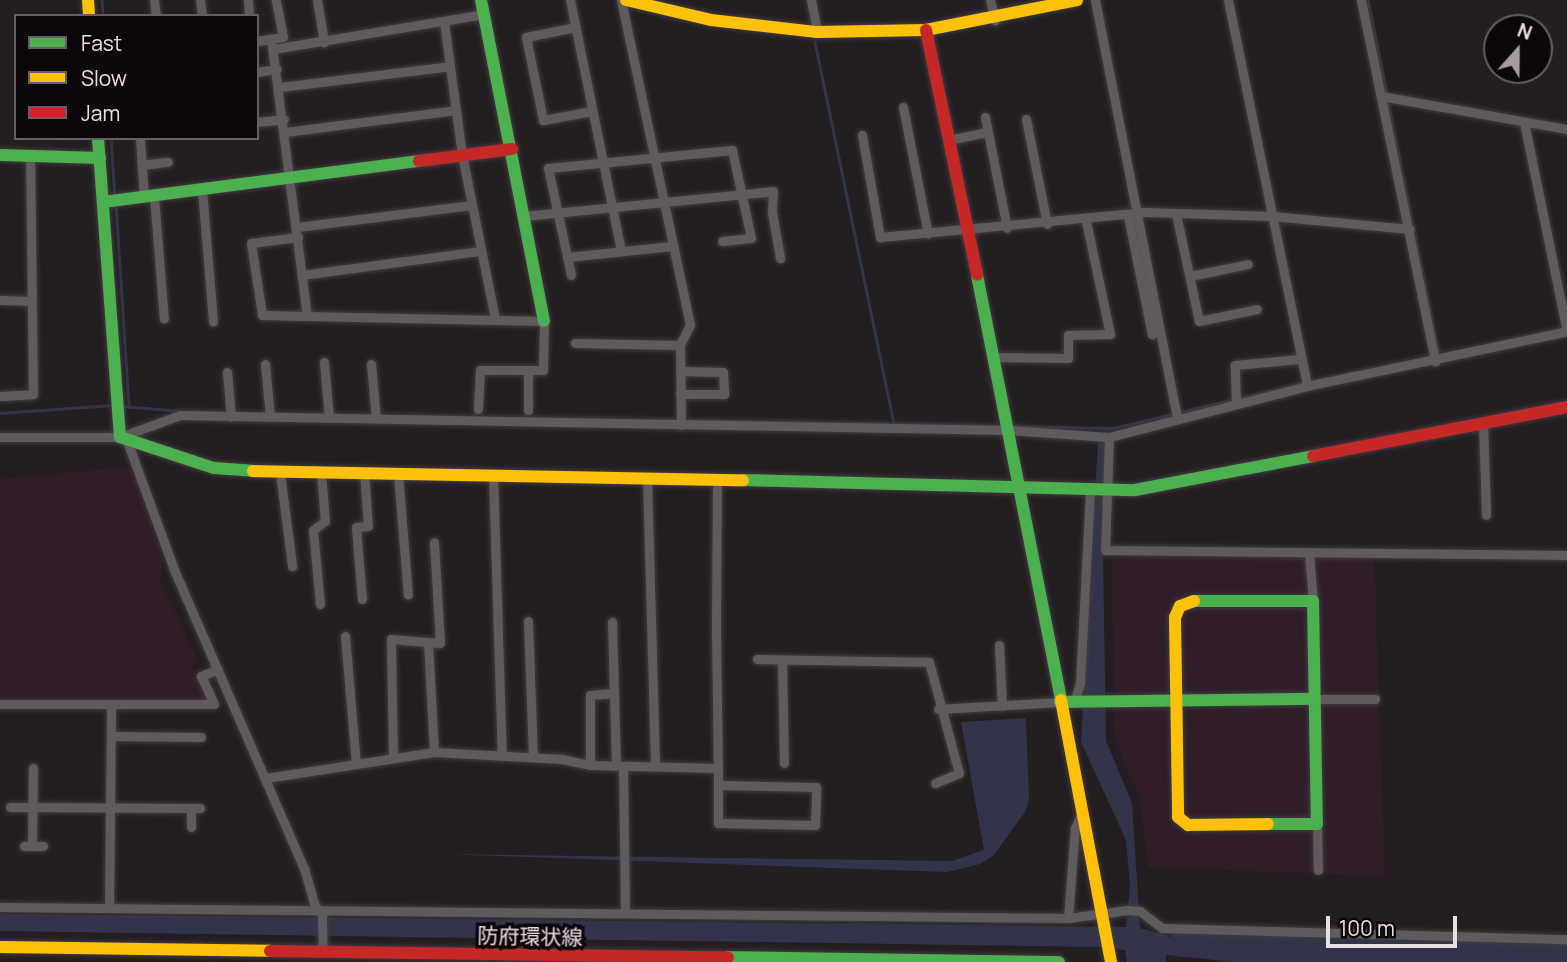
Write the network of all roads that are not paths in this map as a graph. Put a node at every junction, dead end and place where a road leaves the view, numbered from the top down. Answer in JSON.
{"nodes":[{"id":1,"x":276,"y":0,"type":"edge"},
{"id":2,"x":317,"y":0,"type":"edge"},
{"id":3,"x":481,"y":0,"type":"edge"},
{"id":4,"x":570,"y":0,"type":"edge"},
{"id":5,"x":623,"y":0,"type":"edge"},
{"id":6,"x":811,"y":0,"type":"edge"},
{"id":7,"x":990,"y":0,"type":"edge"},
{"id":8,"x":1077,"y":0,"type":"edge"},
{"id":9,"x":1096,"y":0,"type":"edge"},
{"id":10,"x":1228,"y":0,"type":"edge"},
{"id":11,"x":1361,"y":0,"type":"edge"},
{"id":12,"x":485,"y":14,"type":"junction"},
{"id":13,"x":995,"y":20,"type":"junction"},
{"id":14,"x":444,"y":22,"type":"junction"},
{"id":15,"x":576,"y":27,"type":"junction"},
{"id":16,"x":926,"y":30,"type":"junction"},
{"id":17,"x":817,"y":32,"type":"junction"},
{"id":18,"x":259,"y":41,"type":"edge"},
{"id":19,"x":324,"y":42,"type":"junction"},
{"id":20,"x":272,"y":44,"type":"junction"},
{"id":21,"x":450,"y":66,"type":"junction"},
{"id":22,"x":277,"y":69,"type":"junction"},
{"id":23,"x":259,"y":72,"type":"edge"},
{"id":24,"x":280,"y":87,"type":"junction"},
{"id":25,"x":1381,"y":96,"type":"junction"},
{"id":26,"x":903,"y":107,"type":"dead end"},
{"id":27,"x":456,"y":110,"type":"junction"},
{"id":28,"x":592,"y":111,"type":"junction"},
{"id":29,"x":985,"y":117,"type":"dead end"},
{"id":30,"x":284,"y":119,"type":"junction"},
{"id":31,"x":1026,"y":119,"type":"dead end"},
{"id":32,"x":259,"y":122,"type":"edge"},
{"id":33,"x":1524,"y":122,"type":"junction"},
{"id":34,"x":1567,"y":129,"type":"edge"},
{"id":35,"x":285,"y":132,"type":"junction"},
{"id":36,"x":988,"y":132,"type":"junction"},
{"id":37,"x":862,"y":135,"type":"dead end"},
{"id":38,"x":98,"y":140,"type":"edge"},
{"id":39,"x":139,"y":140,"type":"edge"},
{"id":40,"x":949,"y":141,"type":"junction"},
{"id":41,"x":512,"y":149,"type":"junction"},
{"id":42,"x":0,"y":155,"type":"edge"},
{"id":43,"x":462,"y":155,"type":"junction"},
{"id":44,"x":30,"y":156,"type":"junction"},
{"id":45,"x":654,"y":157,"type":"junction"},
{"id":46,"x":100,"y":158,"type":"junction"},
{"id":47,"x":168,"y":162,"type":"dead end"},
{"id":48,"x":603,"y":162,"type":"junction"},
{"id":49,"x":142,"y":166,"type":"junction"},
{"id":50,"x":290,"y":178,"type":"junction"},
{"id":51,"x":202,"y":190,"type":"junction"},
{"id":52,"x":740,"y":195,"type":"junction"},
{"id":53,"x":149,"y":196,"type":"junction"},
{"id":54,"x":103,"y":202,"type":"junction"},
{"id":55,"x":664,"y":202,"type":"junction"},
{"id":56,"x":470,"y":205,"type":"junction"},
{"id":57,"x":612,"y":206,"type":"junction"},
{"id":58,"x":556,"y":212,"type":"junction"},
{"id":59,"x":1177,"y":214,"type":"junction"},
{"id":60,"x":1133,"y":215,"type":"junction"},
{"id":61,"x":524,"y":216,"type":"junction"},
{"id":62,"x":1272,"y":216,"type":"junction"},
{"id":63,"x":1086,"y":221,"type":"junction"},
{"id":64,"x":1047,"y":224,"type":"junction"},
{"id":65,"x":1007,"y":228,"type":"junction"},
{"id":66,"x":1409,"y":229,"type":"junction"},
{"id":67,"x":968,"y":231,"type":"junction"},
{"id":68,"x":297,"y":232,"type":"junction"},
{"id":69,"x":928,"y":234,"type":"junction"},
{"id":70,"x":722,"y":241,"type":"dead end"},
{"id":71,"x":672,"y":246,"type":"junction"},
{"id":72,"x":621,"y":250,"type":"junction"},
{"id":73,"x":480,"y":251,"type":"junction"},
{"id":74,"x":567,"y":257,"type":"junction"},
{"id":75,"x":780,"y":258,"type":"dead end"},
{"id":76,"x":1248,"y":264,"type":"dead end"},
{"id":77,"x":302,"y":275,"type":"junction"},
{"id":78,"x":571,"y":275,"type":"dead end"},
{"id":79,"x":1190,"y":276,"type":"junction"},
{"id":80,"x":0,"y":300,"type":"edge"},
{"id":81,"x":32,"y":302,"type":"junction"},
{"id":82,"x":1257,"y":309,"type":"dead end"},
{"id":83,"x":307,"y":316,"type":"junction"},
{"id":84,"x":495,"y":318,"type":"junction"},
{"id":85,"x":164,"y":319,"type":"dead end"},
{"id":86,"x":544,"y":321,"type":"junction"},
{"id":87,"x":213,"y":323,"type":"dead end"},
{"id":88,"x":1567,"y":331,"type":"edge"},
{"id":89,"x":1152,"y":335,"type":"dead end"},
{"id":90,"x":575,"y":343,"type":"dead end"},
{"id":91,"x":680,"y":345,"type":"junction"},
{"id":92,"x":993,"y":357,"type":"junction"},
{"id":93,"x":1300,"y":359,"type":"junction"},
{"id":94,"x":1435,"y":361,"type":"junction"},
{"id":95,"x":324,"y":362,"type":"dead end"},
{"id":96,"x":265,"y":364,"type":"dead end"},
{"id":97,"x":371,"y":364,"type":"dead end"},
{"id":98,"x":528,"y":371,"type":"junction"},
{"id":99,"x":680,"y":371,"type":"junction"},
{"id":100,"x":227,"y":372,"type":"dead end"},
{"id":101,"x":1307,"y":386,"type":"junction"},
{"id":102,"x":680,"y":394,"type":"junction"},
{"id":103,"x":0,"y":396,"type":"edge"},
{"id":104,"x":1236,"y":403,"type":"junction"},
{"id":105,"x":1567,"y":407,"type":"edge"},
{"id":106,"x":478,"y":409,"type":"dead end"},
{"id":107,"x":528,"y":410,"type":"dead end"},
{"id":108,"x":231,"y":417,"type":"junction"},
{"id":109,"x":270,"y":417,"type":"junction"},
{"id":110,"x":1177,"y":417,"type":"junction"},
{"id":111,"x":329,"y":418,"type":"junction"},
{"id":112,"x":376,"y":419,"type":"junction"},
{"id":113,"x":1483,"y":423,"type":"junction"},
{"id":114,"x":681,"y":425,"type":"junction"},
{"id":115,"x":1009,"y":430,"type":"junction"},
{"id":116,"x":0,"y":437,"type":"edge"},
{"id":117,"x":1109,"y":437,"type":"junction"},
{"id":118,"x":123,"y":439,"type":"junction"},
{"id":119,"x":321,"y":472,"type":"junction"},
{"id":120,"x":364,"y":472,"type":"junction"},
{"id":121,"x":280,"y":473,"type":"junction"},
{"id":122,"x":398,"y":474,"type":"junction"},
{"id":123,"x":493,"y":475,"type":"junction"},
{"id":124,"x":647,"y":477,"type":"junction"},
{"id":125,"x":717,"y":479,"type":"junction"},
{"id":126,"x":1020,"y":487,"type":"junction"},
{"id":127,"x":1096,"y":489,"type":"junction"},
{"id":128,"x":1486,"y":515,"type":"dead end"},
{"id":129,"x":434,"y":542,"type":"dead end"},
{"id":130,"x":1309,"y":554,"type":"junction"},
{"id":131,"x":1567,"y":555,"type":"edge"},
{"id":132,"x":292,"y":566,"type":"dead end"},
{"id":133,"x":408,"y":595,"type":"dead end"},
{"id":134,"x":362,"y":598,"type":"dead end"},
{"id":135,"x":1313,"y":601,"type":"junction"},
{"id":136,"x":320,"y":604,"type":"dead end"},
{"id":137,"x":528,"y":621,"type":"dead end"},
{"id":138,"x":612,"y":622,"type":"dead end"},
{"id":139,"x":345,"y":636,"type":"dead end"},
{"id":140,"x":428,"y":642,"type":"junction"},
{"id":141,"x":999,"y":645,"type":"dead end"},
{"id":142,"x":757,"y":659,"type":"dead end"},
{"id":143,"x":782,"y":660,"type":"junction"},
{"id":144,"x":218,"y":670,"type":"junction"},
{"id":145,"x":614,"y":693,"type":"junction"},
{"id":146,"x":1314,"y":699,"type":"junction"},
{"id":147,"x":1375,"y":699,"type":"dead end"},
{"id":148,"x":1175,"y":701,"type":"junction"},
{"id":149,"x":1060,"y":702,"type":"junction"},
{"id":150,"x":1077,"y":702,"type":"junction"},
{"id":151,"x":0,"y":705,"type":"edge"},
{"id":152,"x":111,"y":705,"type":"junction"},
{"id":153,"x":1002,"y":706,"type":"junction"},
{"id":154,"x":938,"y":709,"type":"junction"},
{"id":155,"x":111,"y":736,"type":"junction"},
{"id":156,"x":201,"y":737,"type":"dead end"},
{"id":157,"x":434,"y":752,"type":"junction"},
{"id":158,"x":502,"y":754,"type":"junction"},
{"id":159,"x":533,"y":757,"type":"junction"},
{"id":160,"x":393,"y":758,"type":"junction"},
{"id":161,"x":784,"y":763,"type":"dead end"},
{"id":162,"x":356,"y":764,"type":"junction"},
{"id":163,"x":590,"y":765,"type":"junction"},
{"id":164,"x":619,"y":766,"type":"junction"},
{"id":165,"x":654,"y":766,"type":"junction"},
{"id":166,"x":33,"y":768,"type":"dead end"},
{"id":167,"x":718,"y":768,"type":"junction"},
{"id":168,"x":266,"y":778,"type":"junction"},
{"id":169,"x":935,"y":783,"type":"dead end"},
{"id":170,"x":718,"y":785,"type":"junction"},
{"id":171,"x":10,"y":807,"type":"dead end"},
{"id":172,"x":32,"y":807,"type":"junction"},
{"id":173,"x":110,"y":807,"type":"junction"},
{"id":174,"x":1082,"y":811,"type":"junction"},
{"id":175,"x":1317,"y":824,"type":"junction"},
{"id":176,"x":191,"y":827,"type":"dead end"},
{"id":177,"x":33,"y":846,"type":"dead end"},
{"id":178,"x":1318,"y":870,"type":"dead end"},
{"id":179,"x":0,"y":907,"type":"edge"},
{"id":180,"x":109,"y":908,"type":"junction"},
{"id":181,"x":625,"y":913,"type":"junction"},
{"id":182,"x":322,"y":914,"type":"junction"},
{"id":183,"x":1102,"y":915,"type":"junction"},
{"id":184,"x":1068,"y":918,"type":"junction"},
{"id":185,"x":1567,"y":939,"type":"edge"},
{"id":186,"x":0,"y":947,"type":"edge"},
{"id":187,"x":322,"y":949,"type":"junction"},
{"id":188,"x":1059,"y":962,"type":"edge"},
{"id":189,"x":1111,"y":962,"type":"edge"}],
"edges":[{"from":1,"to":20,"type":"street"},
{"from":2,"to":19,"type":"street"},
{"from":3,"to":12,"type":"street"},
{"from":4,"to":15,"type":"street"},
{"from":5,"to":17,"type":"street"},
{"from":5,"to":45,"type":"street"},
{"from":6,"to":17,"type":"street"},
{"from":7,"to":13,"type":"street"},
{"from":8,"to":13,"type":"street"},
{"from":9,"to":60,"type":"street"},
{"from":10,"to":62,"type":"street"},
{"from":11,"to":25,"type":"street"},
{"from":12,"to":14,"type":"street"},
{"from":12,"to":41,"type":"street"},
{"from":13,"to":16,"type":"street"},
{"from":14,"to":19,"type":"street"},
{"from":14,"to":21,"type":"street"},
{"from":15,"to":28,"type":"street"},
{"from":15,"to":28,"type":"street"},
{"from":16,"to":17,"type":"street"},
{"from":16,"to":40,"type":"street"},
{"from":18,"to":20,"type":"street"},
{"from":19,"to":20,"type":"street"},
{"from":20,"to":22,"type":"street"},
{"from":21,"to":24,"type":"street"},
{"from":21,"to":27,"type":"street"},
{"from":22,"to":23,"type":"street"},
{"from":22,"to":24,"type":"street"},
{"from":24,"to":30,"type":"street"},
{"from":25,"to":33,"type":"street"},
{"from":25,"to":66,"type":"street"},
{"from":26,"to":69,"type":"street"},
{"from":27,"to":35,"type":"street"},
{"from":27,"to":43,"type":"street"},
{"from":28,"to":48,"type":"street"},
{"from":29,"to":36,"type":"street"},
{"from":30,"to":32,"type":"street"},
{"from":30,"to":35,"type":"street"},
{"from":31,"to":64,"type":"street"},
{"from":33,"to":34,"type":"street"},
{"from":33,"to":88,"type":"street"},
{"from":35,"to":50,"type":"street"},
{"from":36,"to":40,"type":"street"},
{"from":36,"to":65,"type":"street"},
{"from":37,"to":69,"type":"street"},
{"from":38,"to":46,"type":"street"},
{"from":39,"to":49,"type":"street"},
{"from":40,"to":67,"type":"street"},
{"from":41,"to":43,"type":"street"},
{"from":41,"to":61,"type":"street"},
{"from":42,"to":44,"type":"street"},
{"from":43,"to":50,"type":"street"},
{"from":43,"to":56,"type":"street"},
{"from":44,"to":46,"type":"street"},
{"from":44,"to":81,"type":"street"},
{"from":45,"to":48,"type":"street"},
{"from":45,"to":52,"type":"street"},
{"from":45,"to":55,"type":"street"},
{"from":46,"to":54,"type":"street"},
{"from":47,"to":49,"type":"street"},
{"from":48,"to":57,"type":"street"},
{"from":48,"to":58,"type":"street"},
{"from":49,"to":53,"type":"street"},
{"from":50,"to":51,"type":"street"},
{"from":50,"to":68,"type":"street"},
{"from":51,"to":53,"type":"street"},
{"from":51,"to":87,"type":"street"},
{"from":52,"to":55,"type":"street"},
{"from":52,"to":70,"type":"street"},
{"from":52,"to":75,"type":"street"},
{"from":53,"to":54,"type":"street"},
{"from":53,"to":85,"type":"street"},
{"from":54,"to":118,"type":"street"},
{"from":55,"to":57,"type":"street"},
{"from":55,"to":71,"type":"street"},
{"from":56,"to":68,"type":"street"},
{"from":56,"to":73,"type":"street"},
{"from":57,"to":58,"type":"street"},
{"from":57,"to":72,"type":"street"},
{"from":58,"to":61,"type":"street"},
{"from":58,"to":74,"type":"street"},
{"from":59,"to":60,"type":"street"},
{"from":59,"to":62,"type":"street"},
{"from":59,"to":79,"type":"street"},
{"from":60,"to":63,"type":"street"},
{"from":60,"to":89,"type":"street"},
{"from":60,"to":110,"type":"street"},
{"from":61,"to":86,"type":"street"},
{"from":62,"to":66,"type":"street"},
{"from":62,"to":93,"type":"street"},
{"from":63,"to":64,"type":"street"},
{"from":63,"to":92,"type":"street"},
{"from":64,"to":65,"type":"street"},
{"from":65,"to":67,"type":"street"},
{"from":66,"to":94,"type":"street"},
{"from":67,"to":69,"type":"street"},
{"from":67,"to":92,"type":"street"},
{"from":68,"to":77,"type":"street"},
{"from":68,"to":83,"type":"street"},
{"from":71,"to":72,"type":"street"},
{"from":71,"to":91,"type":"street"},
{"from":72,"to":74,"type":"street"},
{"from":73,"to":77,"type":"street"},
{"from":73,"to":84,"type":"street"},
{"from":74,"to":78,"type":"street"},
{"from":76,"to":79,"type":"street"},
{"from":77,"to":83,"type":"street"},
{"from":79,"to":82,"type":"street"},
{"from":80,"to":81,"type":"street"},
{"from":81,"to":103,"type":"street"},
{"from":83,"to":84,"type":"street"},
{"from":84,"to":86,"type":"street"},
{"from":86,"to":98,"type":"street"},
{"from":88,"to":94,"type":"street"},
{"from":90,"to":91,"type":"street"},
{"from":91,"to":99,"type":"street"},
{"from":92,"to":115,"type":"street"},
{"from":93,"to":101,"type":"street"},
{"from":93,"to":104,"type":"street"},
{"from":94,"to":101,"type":"street"},
{"from":95,"to":111,"type":"street"},
{"from":96,"to":109,"type":"street"},
{"from":97,"to":112,"type":"street"},
{"from":98,"to":106,"type":"street"},
{"from":98,"to":107,"type":"street"},
{"from":99,"to":102,"type":"street"},
{"from":99,"to":102,"type":"street"},
{"from":100,"to":108,"type":"street"},
{"from":101,"to":104,"type":"street"},
{"from":102,"to":114,"type":"street"},
{"from":104,"to":110,"type":"street"},
{"from":105,"to":113,"type":"street"},
{"from":108,"to":109,"type":"street"},
{"from":108,"to":118,"type":"street"},
{"from":109,"to":111,"type":"street"},
{"from":110,"to":117,"type":"street"},
{"from":111,"to":112,"type":"street"},
{"from":112,"to":114,"type":"street"},
{"from":113,"to":127,"type":"street"},
{"from":113,"to":128,"type":"street"},
{"from":114,"to":115,"type":"street"},
{"from":115,"to":117,"type":"street"},
{"from":115,"to":126,"type":"street"},
{"from":116,"to":118,"type":"street"},
{"from":117,"to":127,"type":"street"},
{"from":118,"to":121,"type":"street"},
{"from":118,"to":144,"type":"street"},
{"from":119,"to":120,"type":"street"},
{"from":119,"to":121,"type":"street"},
{"from":119,"to":136,"type":"street"},
{"from":120,"to":122,"type":"street"},
{"from":120,"to":134,"type":"street"},
{"from":121,"to":132,"type":"street"},
{"from":122,"to":123,"type":"street"},
{"from":122,"to":133,"type":"street"},
{"from":123,"to":124,"type":"street"},
{"from":123,"to":158,"type":"street"},
{"from":124,"to":125,"type":"street"},
{"from":124,"to":165,"type":"street"},
{"from":125,"to":126,"type":"street"},
{"from":125,"to":167,"type":"street"},
{"from":126,"to":127,"type":"street"},
{"from":126,"to":149,"type":"street"},
{"from":127,"to":130,"type":"street"},
{"from":127,"to":150,"type":"street"},
{"from":129,"to":140,"type":"street"},
{"from":130,"to":131,"type":"street"},
{"from":130,"to":135,"type":"street"},
{"from":135,"to":146,"type":"street"},
{"from":135,"to":148,"type":"street"},
{"from":137,"to":159,"type":"street"},
{"from":138,"to":145,"type":"street"},
{"from":139,"to":162,"type":"street"},
{"from":140,"to":157,"type":"street"},
{"from":140,"to":160,"type":"street"},
{"from":141,"to":153,"type":"street"},
{"from":142,"to":143,"type":"street"},
{"from":143,"to":154,"type":"street"},
{"from":143,"to":161,"type":"street"},
{"from":144,"to":152,"type":"street"},
{"from":144,"to":168,"type":"street"},
{"from":145,"to":163,"type":"street"},
{"from":145,"to":164,"type":"street"},
{"from":146,"to":147,"type":"street"},
{"from":146,"to":148,"type":"street"},
{"from":146,"to":175,"type":"street"},
{"from":148,"to":150,"type":"street"},
{"from":148,"to":175,"type":"street"},
{"from":149,"to":150,"type":"street"},
{"from":149,"to":153,"type":"street"},
{"from":149,"to":174,"type":"street"},
{"from":151,"to":152,"type":"street"},
{"from":152,"to":155,"type":"street"},
{"from":153,"to":154,"type":"street"},
{"from":154,"to":169,"type":"street"},
{"from":155,"to":156,"type":"street"},
{"from":155,"to":173,"type":"street"},
{"from":157,"to":158,"type":"street"},
{"from":157,"to":160,"type":"street"},
{"from":158,"to":159,"type":"street"},
{"from":159,"to":163,"type":"street"},
{"from":160,"to":162,"type":"street"},
{"from":162,"to":168,"type":"street"},
{"from":163,"to":164,"type":"street"},
{"from":164,"to":165,"type":"street"},
{"from":164,"to":181,"type":"street"},
{"from":165,"to":167,"type":"street"},
{"from":166,"to":172,"type":"street"},
{"from":167,"to":170,"type":"street"},
{"from":168,"to":182,"type":"street"},
{"from":170,"to":170,"type":"street"},
{"from":171,"to":172,"type":"street"},
{"from":172,"to":173,"type":"street"},
{"from":172,"to":177,"type":"street"},
{"from":173,"to":176,"type":"street"},
{"from":173,"to":180,"type":"street"},
{"from":174,"to":183,"type":"street"},
{"from":174,"to":184,"type":"street"},
{"from":175,"to":178,"type":"street"},
{"from":179,"to":180,"type":"street"},
{"from":180,"to":182,"type":"street"},
{"from":181,"to":182,"type":"street"},
{"from":181,"to":184,"type":"street"},
{"from":182,"to":187,"type":"street"},
{"from":183,"to":184,"type":"street"},
{"from":183,"to":185,"type":"street"},
{"from":183,"to":189,"type":"street"},
{"from":186,"to":187,"type":"street","name":"防府環状線"},
{"from":187,"to":188,"type":"street","name":"防府環状線"}]}
